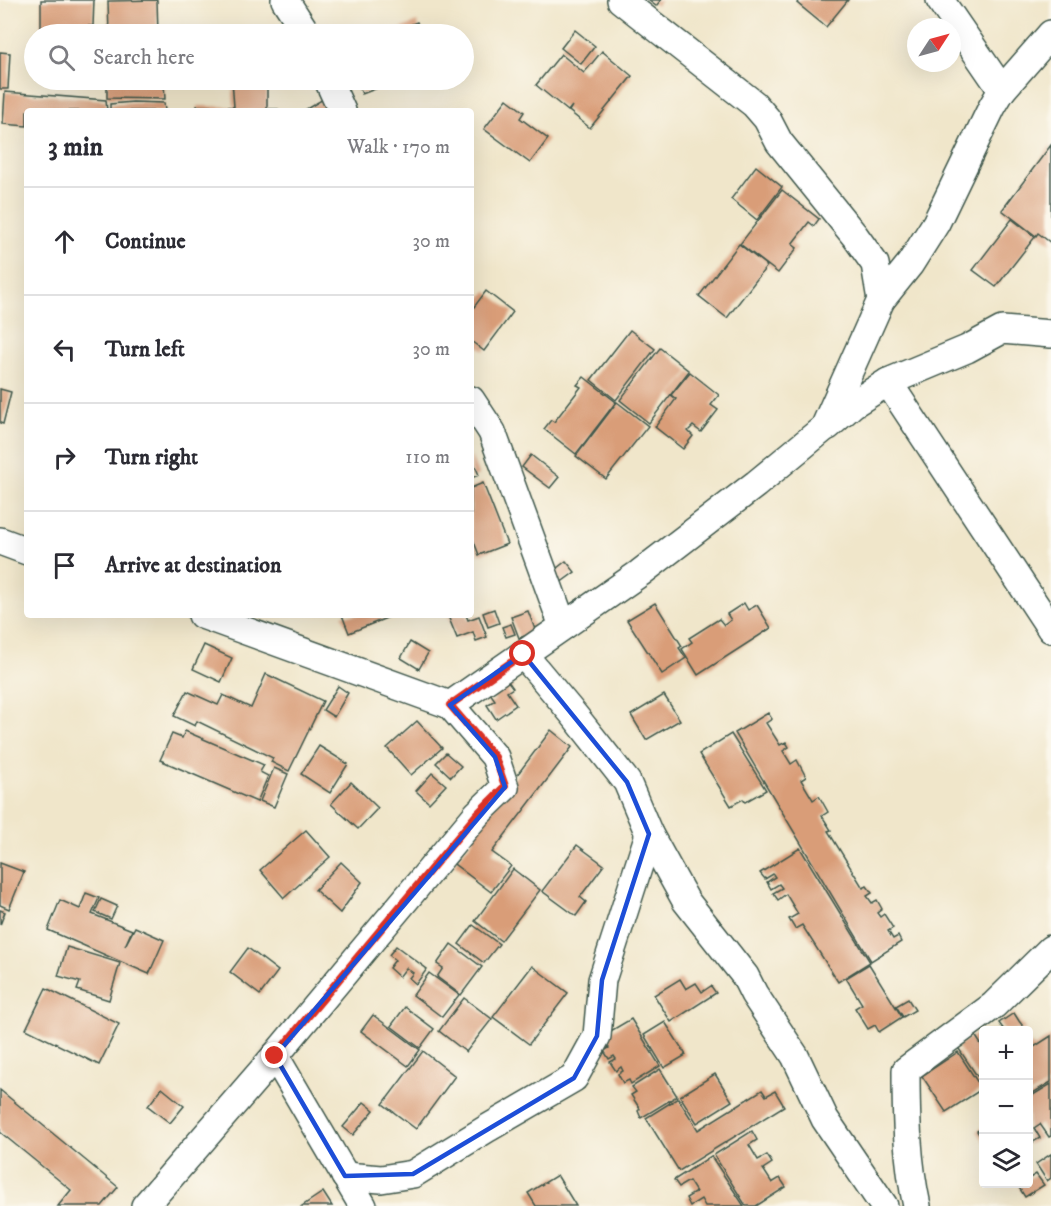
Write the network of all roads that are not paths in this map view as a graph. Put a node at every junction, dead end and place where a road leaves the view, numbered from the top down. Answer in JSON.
{"nodes":[{"id":1,"x":285,"y":0,"type":"edge"},
{"id":2,"x":621,"y":0,"type":"edge"},
{"id":3,"x":940,"y":0,"type":"edge"},
{"id":4,"x":301,"y":24,"type":"edge"},
{"id":5,"x":1051,"y":34,"type":"edge"},
{"id":6,"x":333,"y":90,"type":"edge"},
{"id":7,"x":1002,"y":90,"type":"junction"},
{"id":8,"x":341,"y":108,"type":"edge"},
{"id":9,"x":881,"y":300,"type":"junction"},
{"id":10,"x":1051,"y":334,"type":"edge"},
{"id":11,"x":888,"y":381,"type":"junction"},
{"id":12,"x":474,"y":405,"type":"edge"},
{"id":13,"x":824,"y":428,"type":"junction"},
{"id":14,"x":0,"y":541,"type":"edge"},
{"id":15,"x":24,"y":550,"type":"edge"},
{"id":16,"x":209,"y":618,"type":"edge"},
{"id":17,"x":563,"y":626,"type":"junction"},
{"id":18,"x":1051,"y":629,"type":"edge"},
{"id":19,"x":523,"y":654,"type":"junction"},
{"id":20,"x":450,"y":705,"type":"junction"},
{"id":21,"x":649,"y":834,"type":"junction"},
{"id":22,"x":1051,"y":949,"type":"edge"},
{"id":23,"x":275,"y":1056,"type":"junction"},
{"id":24,"x":345,"y":1176,"type":"junction"},
{"id":25,"x":146,"y":1206,"type":"edge"},
{"id":26,"x":363,"y":1206,"type":"edge"},
{"id":27,"x":884,"y":1206,"type":"edge"},
{"id":28,"x":917,"y":1206,"type":"edge"}],
"edges":[{"from":1,"to":4,"type":"street"},
{"from":2,"to":9,"type":"street"},
{"from":3,"to":7,"type":"street"},
{"from":5,"to":7,"type":"street"},
{"from":6,"to":8,"type":"street"},
{"from":7,"to":9,"type":"street"},
{"from":9,"to":13,"type":"street"},
{"from":10,"to":11,"type":"street"},
{"from":11,"to":13,"type":"street"},
{"from":11,"to":18,"type":"street"},
{"from":12,"to":17,"type":"street"},
{"from":13,"to":17,"type":"street"},
{"from":14,"to":15,"type":"street"},
{"from":16,"to":20,"type":"street"},
{"from":17,"to":19,"type":"street"},
{"from":19,"to":20,"type":"street"},
{"from":19,"to":21,"type":"street"},
{"from":20,"to":23,"type":"street"},
{"from":21,"to":24,"type":"street"},
{"from":21,"to":27,"type":"street"},
{"from":22,"to":28,"type":"street"},
{"from":23,"to":24,"type":"street"},
{"from":23,"to":25,"type":"street"},
{"from":24,"to":26,"type":"street"}]}
